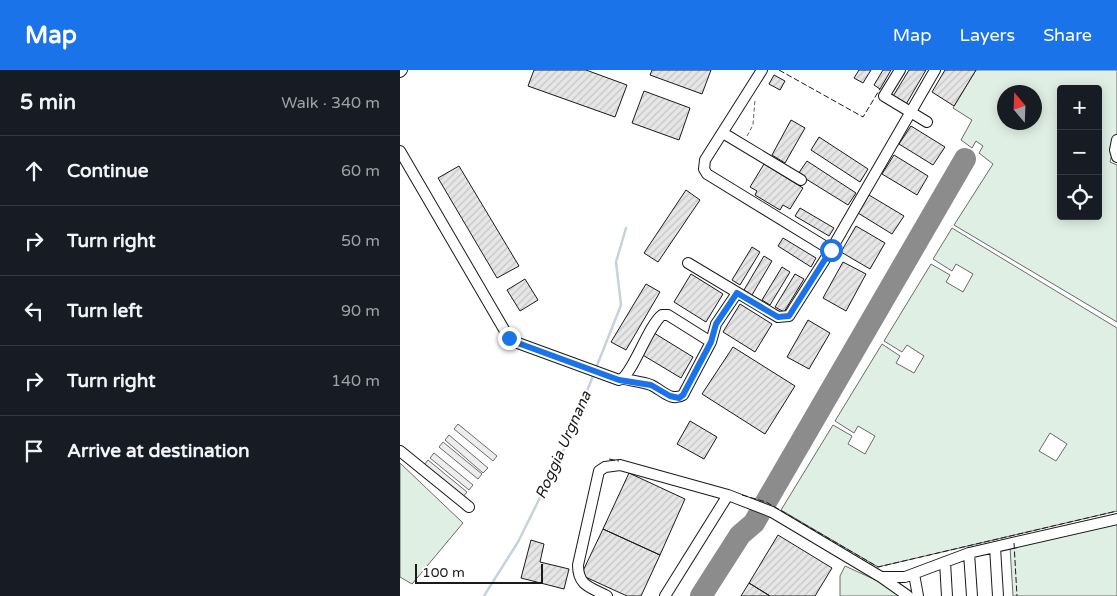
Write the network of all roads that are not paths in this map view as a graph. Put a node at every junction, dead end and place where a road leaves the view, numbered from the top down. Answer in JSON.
{"nodes":[{"id":1,"x":762,"y":70,"type":"edge"},
{"id":2,"x":900,"y":70,"type":"edge"},
{"id":3,"x":935,"y":70,"type":"edge"},
{"id":4,"x":911,"y":112,"type":"junction"},
{"id":5,"x":927,"y":122,"type":"dead end"},
{"id":6,"x":723,"y":133,"type":"junction"},
{"id":7,"x":1117,"y":140,"type":"edge"},
{"id":8,"x":400,"y":151,"type":"edge"},
{"id":9,"x":1117,"y":157,"type":"edge"},
{"id":10,"x":801,"y":180,"type":"dead end"},
{"id":11,"x":831,"y":250,"type":"junction"},
{"id":12,"x":688,"y":263,"type":"dead end"},
{"id":13,"x":737,"y":293,"type":"junction"},
{"id":14,"x":711,"y":342,"type":"junction"},
{"id":15,"x":624,"y":379,"type":"junction"},
{"id":16,"x":400,"y":451,"type":"edge"},
{"id":17,"x":728,"y":495,"type":"junction"},
{"id":18,"x":469,"y":507,"type":"dead end"},
{"id":19,"x":1117,"y":519,"type":"edge"},
{"id":20,"x":995,"y":547,"type":"junction"},
{"id":21,"x":969,"y":553,"type":"junction"},
{"id":22,"x":945,"y":562,"type":"junction"},
{"id":23,"x":914,"y":574,"type":"junction"},
{"id":24,"x":881,"y":577,"type":"junction"},
{"id":25,"x":607,"y":596,"type":"edge"},
{"id":26,"x":665,"y":596,"type":"edge"},
{"id":27,"x":908,"y":596,"type":"edge"},
{"id":28,"x":918,"y":596,"type":"edge"},
{"id":29,"x":947,"y":596,"type":"edge"},
{"id":30,"x":972,"y":596,"type":"edge"},
{"id":31,"x":998,"y":596,"type":"edge"}],
"edges":[{"from":1,"to":6,"type":"street"},
{"from":2,"to":4,"type":"street"},
{"from":3,"to":4,"type":"street"},
{"from":4,"to":5,"type":"street"},
{"from":4,"to":11,"type":"street"},
{"from":6,"to":10,"type":"street"},
{"from":6,"to":11,"type":"street"},
{"from":7,"to":9,"type":"street"},
{"from":8,"to":15,"type":"street"},
{"from":11,"to":13,"type":"street"},
{"from":12,"to":13,"type":"street"},
{"from":13,"to":14,"type":"street"},
{"from":14,"to":15,"type":"street"},
{"from":14,"to":15,"type":"street"},
{"from":16,"to":18,"type":"street"},
{"from":17,"to":24,"type":"street"},
{"from":17,"to":25,"type":"street"},
{"from":17,"to":26,"type":"street"},
{"from":19,"to":20,"type":"street"},
{"from":20,"to":21,"type":"street"},
{"from":20,"to":31,"type":"street"},
{"from":21,"to":22,"type":"street"},
{"from":21,"to":30,"type":"street"},
{"from":22,"to":23,"type":"street"},
{"from":22,"to":29,"type":"street"},
{"from":23,"to":24,"type":"street"},
{"from":23,"to":28,"type":"street"},
{"from":24,"to":27,"type":"street"}]}
